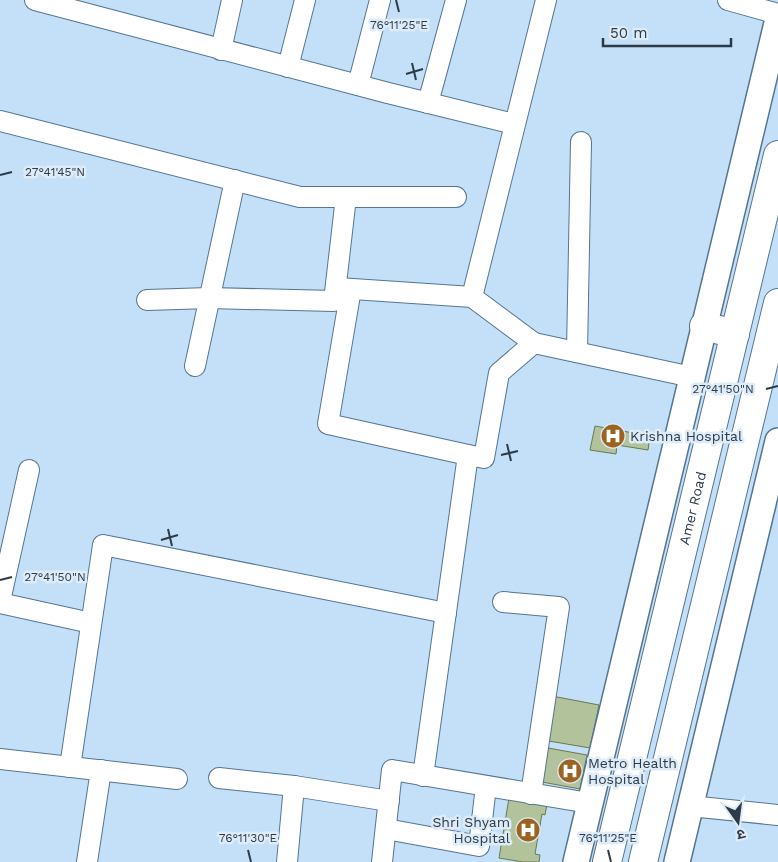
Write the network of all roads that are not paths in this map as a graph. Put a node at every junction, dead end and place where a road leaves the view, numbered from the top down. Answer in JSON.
{"nodes":[{"id":1,"x":35,"y":0,"type":"edge"},
{"id":2,"x":232,"y":0,"type":"edge"},
{"id":3,"x":305,"y":0,"type":"edge"},
{"id":4,"x":380,"y":0,"type":"edge"},
{"id":5,"x":456,"y":0,"type":"edge"},
{"id":6,"x":546,"y":0,"type":"edge"},
{"id":7,"x":728,"y":0,"type":"edge"},
{"id":8,"x":778,"y":14,"type":"edge"},
{"id":9,"x":778,"y":19,"type":"edge"},
{"id":10,"x":221,"y":50,"type":"junction"},
{"id":11,"x":288,"y":67,"type":"junction"},
{"id":12,"x":358,"y":85,"type":"junction"},
{"id":13,"x":428,"y":103,"type":"junction"},
{"id":14,"x":0,"y":121,"type":"edge"},
{"id":15,"x":514,"y":124,"type":"junction"},
{"id":16,"x":581,"y":142,"type":"dead end"},
{"id":17,"x":778,"y":155,"type":"edge"},
{"id":18,"x":235,"y":180,"type":"junction"},
{"id":19,"x":346,"y":197,"type":"junction"},
{"id":20,"x":456,"y":197,"type":"dead end"},
{"id":21,"x":343,"y":288,"type":"junction"},
{"id":22,"x":472,"y":297,"type":"junction"},
{"id":23,"x":209,"y":298,"type":"junction"},
{"id":24,"x":147,"y":300,"type":"dead end"},
{"id":25,"x":778,"y":303,"type":"edge"},
{"id":26,"x":704,"y":326,"type":"junction"},
{"id":27,"x":735,"y":334,"type":"junction"},
{"id":28,"x":534,"y":343,"type":"junction"},
{"id":29,"x":577,"y":352,"type":"junction"},
{"id":30,"x":195,"y":366,"type":"dead end"},
{"id":31,"x":692,"y":377,"type":"junction"},
{"id":32,"x":778,"y":441,"type":"edge"},
{"id":33,"x":468,"y":455,"type":"junction"},
{"id":34,"x":29,"y":470,"type":"dead end"},
{"id":35,"x":0,"y":602,"type":"edge"},
{"id":36,"x":503,"y":602,"type":"dead end"},
{"id":37,"x":446,"y":613,"type":"junction"},
{"id":38,"x":91,"y":623,"type":"junction"},
{"id":39,"x":0,"y":759,"type":"edge"},
{"id":40,"x":70,"y":767,"type":"junction"},
{"id":41,"x":101,"y":770,"type":"junction"},
{"id":42,"x":423,"y":776,"type":"junction"},
{"id":43,"x":219,"y":778,"type":"dead end"},
{"id":44,"x":177,"y":779,"type":"dead end"},
{"id":45,"x":294,"y":786,"type":"junction"},
{"id":46,"x":486,"y":786,"type":"junction"},
{"id":47,"x":531,"y":794,"type":"junction"},
{"id":48,"x":388,"y":800,"type":"junction"},
{"id":49,"x":589,"y":803,"type":"junction"},
{"id":50,"x":690,"y":806,"type":"junction"},
{"id":51,"x":778,"y":815,"type":"edge"},
{"id":52,"x":386,"y":829,"type":"junction"},
{"id":53,"x":87,"y":862,"type":"edge"},
{"id":54,"x":287,"y":862,"type":"edge"},
{"id":55,"x":382,"y":862,"type":"edge"},
{"id":56,"x":576,"y":862,"type":"edge"},
{"id":57,"x":606,"y":862,"type":"edge"},
{"id":58,"x":643,"y":862,"type":"edge"},
{"id":59,"x":677,"y":862,"type":"edge"}],
"edges":[{"from":1,"to":10,"type":"street"},
{"from":2,"to":10,"type":"street"},
{"from":3,"to":11,"type":"street"},
{"from":4,"to":12,"type":"street"},
{"from":5,"to":13,"type":"street"},
{"from":6,"to":15,"type":"street"},
{"from":7,"to":8,"type":"street"},
{"from":9,"to":26,"type":"street"},
{"from":10,"to":11,"type":"street"},
{"from":11,"to":12,"type":"street"},
{"from":12,"to":13,"type":"street"},
{"from":13,"to":15,"type":"street"},
{"from":14,"to":18,"type":"street"},
{"from":15,"to":22,"type":"street"},
{"from":16,"to":29,"type":"street"},
{"from":17,"to":27,"type":"highway","name":"Amer Road"},
{"from":18,"to":19,"type":"street"},
{"from":18,"to":23,"type":"street"},
{"from":19,"to":20,"type":"street"},
{"from":19,"to":21,"type":"street"},
{"from":21,"to":22,"type":"street"},
{"from":21,"to":23,"type":"street"},
{"from":21,"to":33,"type":"street"},
{"from":22,"to":28,"type":"street"},
{"from":23,"to":24,"type":"street"},
{"from":23,"to":30,"type":"street"},
{"from":25,"to":58,"type":"highway"},
{"from":26,"to":27,"type":"highway"},
{"from":26,"to":31,"type":"street"},
{"from":27,"to":57,"type":"highway","name":"Amer Road"},
{"from":28,"to":29,"type":"street"},
{"from":28,"to":33,"type":"street"},
{"from":29,"to":31,"type":"street"},
{"from":31,"to":49,"type":"street"},
{"from":32,"to":50,"type":"street"},
{"from":33,"to":37,"type":"street"},
{"from":34,"to":35,"type":"street"},
{"from":35,"to":38,"type":"street"},
{"from":36,"to":47,"type":"street"},
{"from":37,"to":38,"type":"street"},
{"from":37,"to":42,"type":"street"},
{"from":38,"to":40,"type":"street"},
{"from":39,"to":40,"type":"street"},
{"from":40,"to":41,"type":"street"},
{"from":41,"to":44,"type":"street"},
{"from":41,"to":53,"type":"street"},
{"from":42,"to":46,"type":"street"},
{"from":42,"to":48,"type":"street"},
{"from":43,"to":45,"type":"street"},
{"from":45,"to":48,"type":"street"},
{"from":45,"to":54,"type":"street"},
{"from":46,"to":47,"type":"street"},
{"from":46,"to":52,"type":"street"},
{"from":47,"to":49,"type":"street"},
{"from":48,"to":52,"type":"street"},
{"from":49,"to":56,"type":"street"},
{"from":50,"to":51,"type":"street"},
{"from":50,"to":59,"type":"street"},
{"from":52,"to":55,"type":"street"}]}
